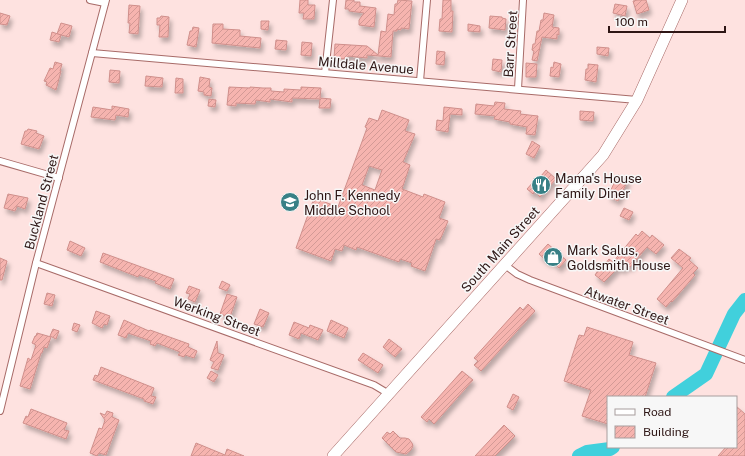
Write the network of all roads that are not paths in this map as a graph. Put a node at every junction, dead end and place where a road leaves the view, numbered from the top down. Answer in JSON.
{"nodes":[{"id":1,"x":90,"y":0,"type":"edge"},
{"id":2,"x":333,"y":0,"type":"edge"},
{"id":3,"x":427,"y":0,"type":"edge"},
{"id":4,"x":523,"y":0,"type":"edge"},
{"id":5,"x":682,"y":0,"type":"edge"},
{"id":6,"x":105,"y":2,"type":"edge"},
{"id":7,"x":92,"y":53,"type":"junction"},
{"id":8,"x":325,"y":72,"type":"junction"},
{"id":9,"x":420,"y":81,"type":"junction"},
{"id":10,"x":518,"y":89,"type":"junction"},
{"id":11,"x":637,"y":100,"type":"junction"},
{"id":12,"x":0,"y":161,"type":"edge"},
{"id":13,"x":59,"y":178,"type":"junction"},
{"id":14,"x":36,"y":263,"type":"junction"},
{"id":15,"x":505,"y":265,"type":"junction"},
{"id":16,"x":745,"y":360,"type":"edge"},
{"id":17,"x":389,"y":394,"type":"junction"},
{"id":18,"x":0,"y":411,"type":"edge"},
{"id":19,"x":333,"y":456,"type":"edge"}],
"edges":[{"from":1,"to":6,"type":"street"},
{"from":2,"to":8,"type":"street"},
{"from":3,"to":9,"type":"street"},
{"from":4,"to":10,"type":"street","name":"Barr Street"},
{"from":5,"to":11,"type":"highway","name":"South Main Street"},
{"from":6,"to":7,"type":"street","name":"Buckland Street"},
{"from":7,"to":8,"type":"street","name":"Milldale Avenue"},
{"from":7,"to":13,"type":"street","name":"Buckland Street"},
{"from":8,"to":9,"type":"street","name":"Milldale Avenue"},
{"from":9,"to":10,"type":"street","name":"Milldale Avenue"},
{"from":10,"to":11,"type":"street","name":"Milldale Avenue"},
{"from":11,"to":15,"type":"highway","name":"South Main Street"},
{"from":12,"to":13,"type":"street"},
{"from":13,"to":14,"type":"street","name":"Buckland Street"},
{"from":14,"to":17,"type":"street","name":"Werking Street"},
{"from":14,"to":18,"type":"street","name":"Buckland Street"},
{"from":15,"to":16,"type":"street","name":"Atwater Street"},
{"from":15,"to":17,"type":"highway","name":"South Main Street"},
{"from":17,"to":19,"type":"highway","name":"South Main Street"}]}
